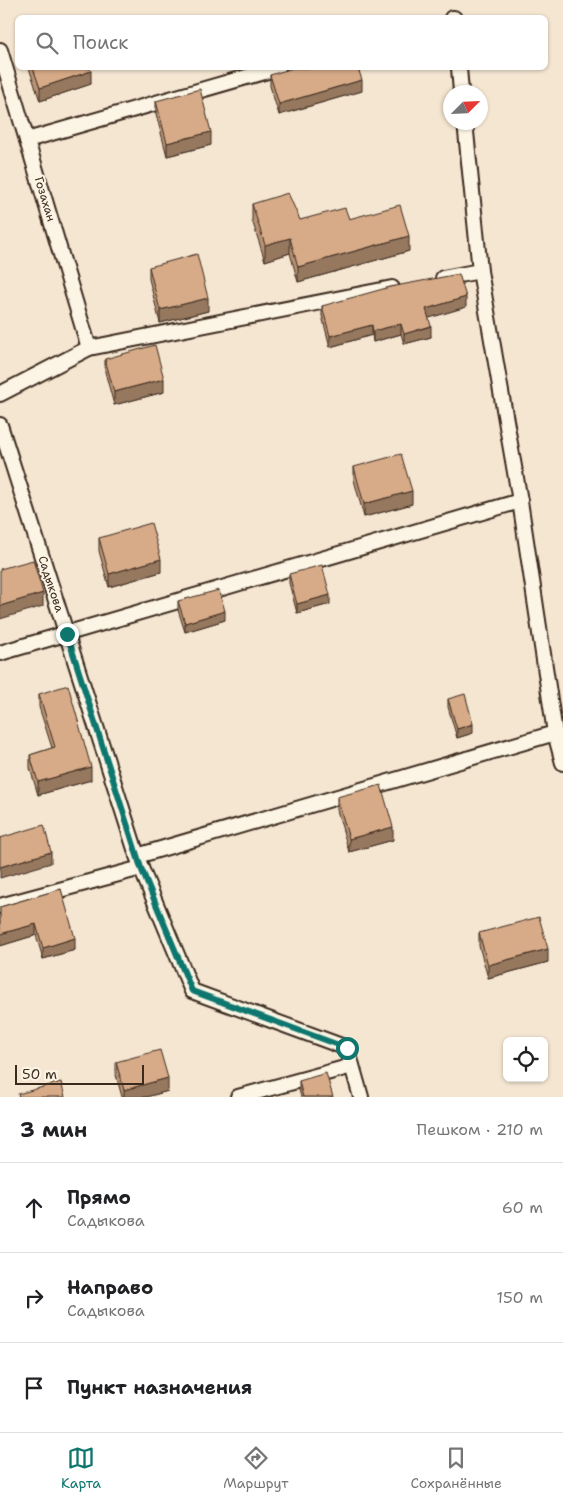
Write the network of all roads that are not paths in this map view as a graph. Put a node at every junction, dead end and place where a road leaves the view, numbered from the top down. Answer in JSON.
{"nodes":[{"id":1,"x":0,"y":50,"type":"edge"},
{"id":2,"x":271,"y":70,"type":"edge"},
{"id":3,"x":459,"y":70,"type":"edge"},
{"id":4,"x":461,"y":85,"type":"edge"},
{"id":5,"x":465,"y":130,"type":"edge"},
{"id":6,"x":27,"y":140,"type":"junction"},
{"id":7,"x":480,"y":271,"type":"junction"},
{"id":8,"x":431,"y":280,"type":"edge"},
{"id":9,"x":402,"y":286,"type":"edge"},
{"id":10,"x":89,"y":348,"type":"junction"},
{"id":11,"x":0,"y":394,"type":"edge"},
{"id":12,"x":0,"y":425,"type":"edge"},
{"id":13,"x":520,"y":501,"type":"junction"},
{"id":14,"x":67,"y":634,"type":"junction"},
{"id":15,"x":0,"y":653,"type":"edge"},
{"id":16,"x":555,"y":733,"type":"junction"},
{"id":17,"x":563,"y":763,"type":"edge"},
{"id":18,"x":139,"y":862,"type":"junction"},
{"id":19,"x":0,"y":906,"type":"edge"},
{"id":20,"x":352,"y":1066,"type":"junction"},
{"id":21,"x":238,"y":1097,"type":"edge"},
{"id":22,"x":361,"y":1097,"type":"edge"}],
"edges":[{"from":1,"to":6,"type":"street","name":"Гозахан"},
{"from":2,"to":6,"type":"street"},
{"from":3,"to":4,"type":"street"},
{"from":5,"to":7,"type":"street"},
{"from":6,"to":10,"type":"street","name":"Гозахан"},
{"from":7,"to":8,"type":"street"},
{"from":7,"to":13,"type":"street"},
{"from":9,"to":10,"type":"street"},
{"from":10,"to":11,"type":"street"},
{"from":12,"to":14,"type":"street","name":"Садыкова"},
{"from":13,"to":14,"type":"street"},
{"from":13,"to":16,"type":"street"},
{"from":14,"to":15,"type":"street"},
{"from":14,"to":18,"type":"street","name":"Садыкова"},
{"from":16,"to":17,"type":"street"},
{"from":16,"to":18,"type":"street"},
{"from":18,"to":19,"type":"street"},
{"from":18,"to":20,"type":"street","name":"Садыкова"},
{"from":20,"to":21,"type":"street"},
{"from":20,"to":22,"type":"street","name":"Садыкова"}]}
